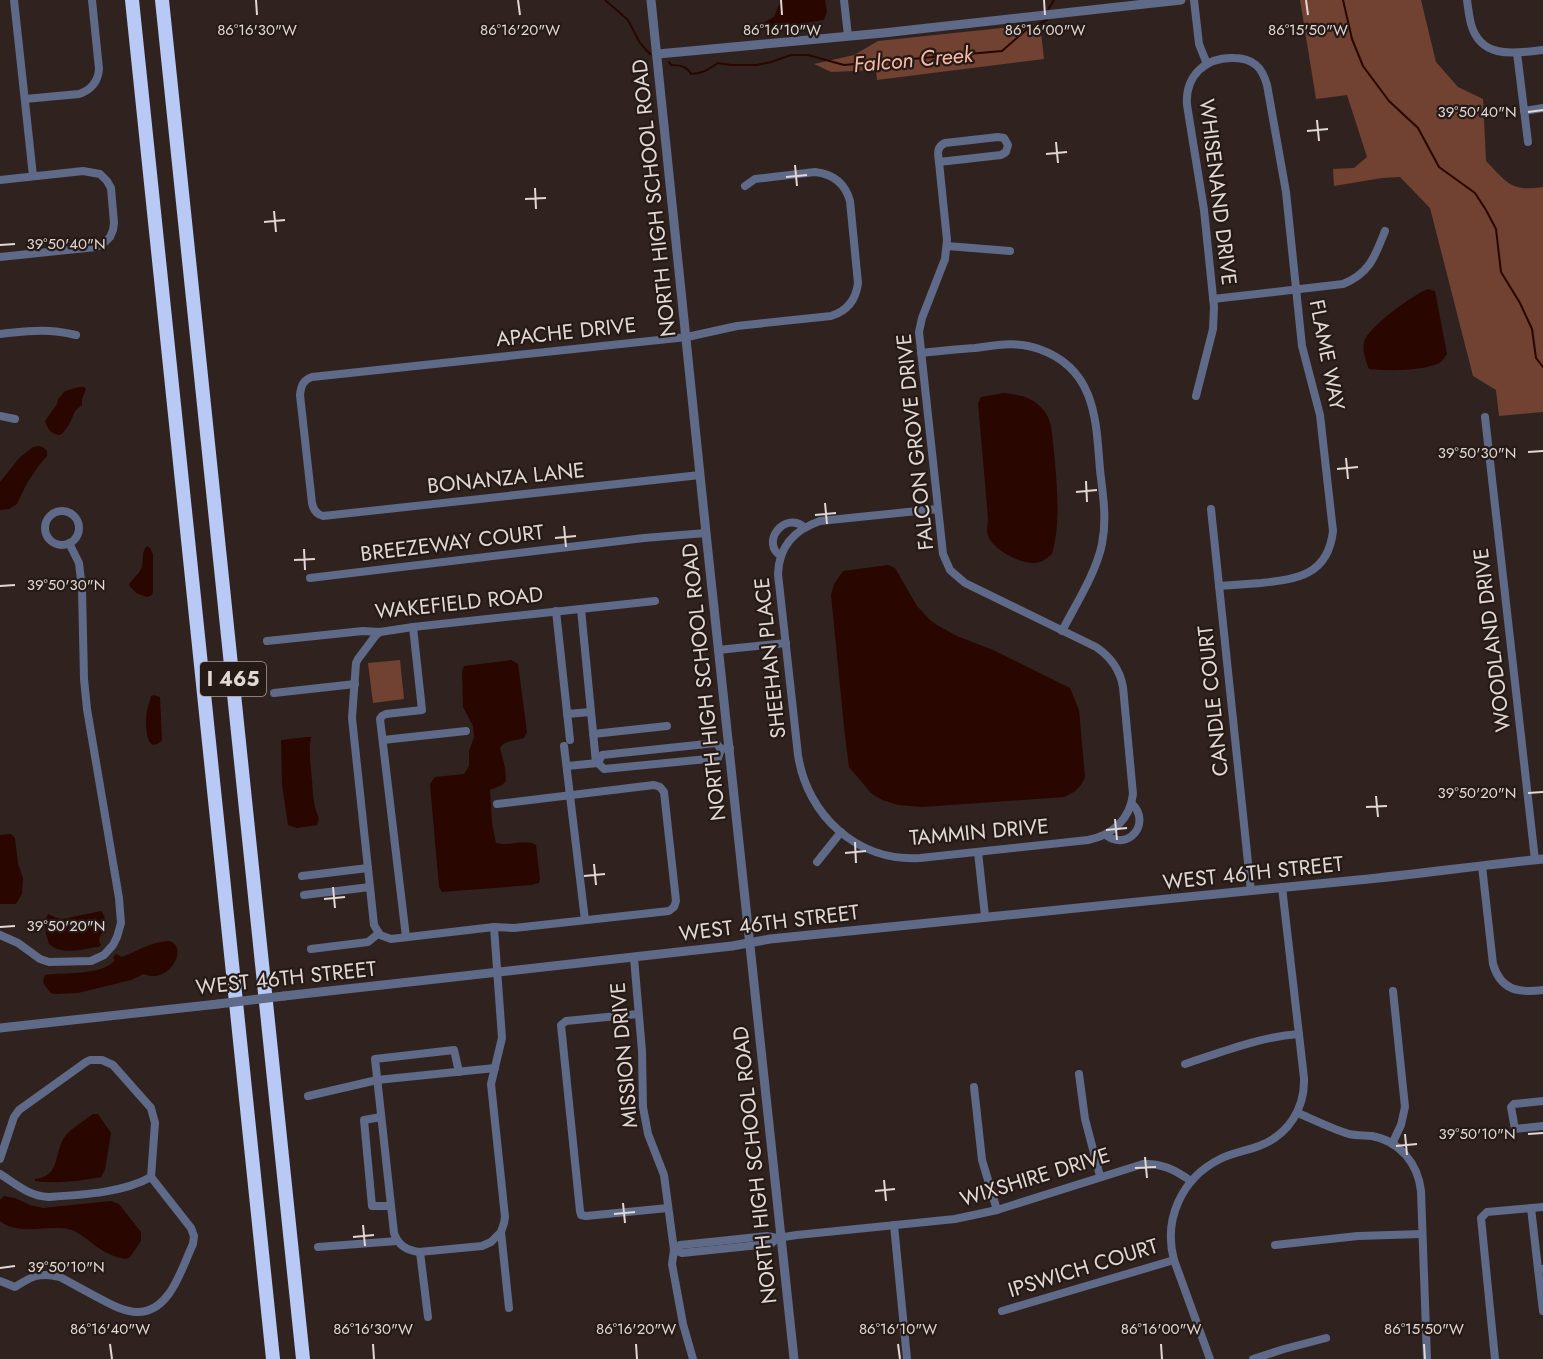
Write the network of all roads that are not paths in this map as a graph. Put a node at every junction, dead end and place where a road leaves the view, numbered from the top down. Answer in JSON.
{"nodes":[{"id":1,"x":14,"y":0,"type":"edge"},
{"id":2,"x":92,"y":0,"type":"edge"},
{"id":3,"x":132,"y":0,"type":"edge"},
{"id":4,"x":162,"y":0,"type":"edge"},
{"id":5,"x":651,"y":0,"type":"edge"},
{"id":6,"x":844,"y":0,"type":"edge"},
{"id":7,"x":1181,"y":0,"type":"edge"},
{"id":8,"x":1194,"y":0,"type":"edge"},
{"id":9,"x":1467,"y":0,"type":"edge"},
{"id":10,"x":848,"y":36,"type":"junction"},
{"id":11,"x":1543,"y":50,"type":"edge"},
{"id":12,"x":1516,"y":53,"type":"junction"},
{"id":13,"x":658,"y":54,"type":"junction"},
{"id":14,"x":1207,"y":64,"type":"junction"},
{"id":15,"x":25,"y":99,"type":"junction"},
{"id":16,"x":1543,"y":108,"type":"edge"},
{"id":17,"x":1524,"y":111,"type":"junction"},
{"id":18,"x":1528,"y":142,"type":"dead end"},
{"id":19,"x":939,"y":162,"type":"junction"},
{"id":20,"x":33,"y":176,"type":"junction"},
{"id":21,"x":0,"y":180,"type":"edge"},
{"id":22,"x":745,"y":186,"type":"dead end"},
{"id":23,"x":1385,"y":231,"type":"dead end"},
{"id":24,"x":948,"y":246,"type":"junction"},
{"id":25,"x":1010,"y":251,"type":"dead end"},
{"id":26,"x":0,"y":257,"type":"edge"},
{"id":27,"x":1296,"y":290,"type":"junction"},
{"id":28,"x":1213,"y":299,"type":"junction"},
{"id":29,"x":0,"y":334,"type":"edge"},
{"id":30,"x":76,"y":335,"type":"dead end"},
{"id":31,"x":687,"y":337,"type":"junction"},
{"id":32,"x":921,"y":353,"type":"junction"},
{"id":33,"x":1196,"y":396,"type":"dead end"},
{"id":34,"x":0,"y":416,"type":"edge"},
{"id":35,"x":1485,"y":417,"type":"dead end"},
{"id":36,"x":15,"y":419,"type":"dead end"},
{"id":37,"x":700,"y":475,"type":"junction"},
{"id":38,"x":937,"y":509,"type":"junction"},
{"id":39,"x":1211,"y":509,"type":"dead end"},
{"id":40,"x":317,"y":513,"type":"joint"},
{"id":41,"x":804,"y":526,"type":"junction"},
{"id":42,"x":706,"y":533,"type":"junction"},
{"id":43,"x":69,"y":543,"type":"junction"},
{"id":44,"x":781,"y":556,"type":"junction"},
{"id":45,"x":310,"y":578,"type":"dead end"},
{"id":46,"x":1219,"y":586,"type":"junction"},
{"id":47,"x":655,"y":601,"type":"dead end"},
{"id":48,"x":581,"y":609,"type":"junction"},
{"id":49,"x":556,"y":611,"type":"junction"},
{"id":50,"x":413,"y":627,"type":"junction"},
{"id":51,"x":1062,"y":631,"type":"junction"},
{"id":52,"x":380,"y":633,"type":"junction"},
{"id":53,"x":267,"y":642,"type":"dead end"},
{"id":54,"x":786,"y":643,"type":"junction"},
{"id":55,"x":718,"y":650,"type":"junction"},
{"id":56,"x":355,"y":684,"type":"junction"},
{"id":57,"x":274,"y":693,"type":"dead end"},
{"id":58,"x":591,"y":712,"type":"junction"},
{"id":59,"x":567,"y":714,"type":"junction"},
{"id":60,"x":668,"y":726,"type":"dead end"},
{"id":61,"x":466,"y":731,"type":"dead end"},
{"id":62,"x":593,"y":734,"type":"junction"},
{"id":63,"x":383,"y":741,"type":"junction"},
{"id":64,"x":660,"y":749,"type":"junction"},
{"id":65,"x":725,"y":749,"type":"junction"},
{"id":66,"x":798,"y":756,"type":"joint"},
{"id":67,"x":597,"y":763,"type":"junction"},
{"id":68,"x":661,"y":763,"type":"junction"},
{"id":69,"x":567,"y":766,"type":"junction"},
{"id":70,"x":571,"y":795,"type":"junction"},
{"id":71,"x":497,"y":804,"type":"dead end"},
{"id":72,"x":1132,"y":804,"type":"junction"},
{"id":73,"x":841,"y":832,"type":"junction"},
{"id":74,"x":1106,"y":835,"type":"junction"},
{"id":75,"x":978,"y":852,"type":"junction"},
{"id":76,"x":1539,"y":859,"type":"edge"},
{"id":77,"x":816,"y":862,"type":"dead end"},
{"id":78,"x":1482,"y":866,"type":"junction"},
{"id":79,"x":368,"y":868,"type":"junction"},
{"id":80,"x":302,"y":876,"type":"dead end"},
{"id":81,"x":370,"y":887,"type":"junction"},
{"id":82,"x":1282,"y":887,"type":"junction"},
{"id":83,"x":1251,"y":891,"type":"junction"},
{"id":84,"x":304,"y":895,"type":"dead end"},
{"id":85,"x":985,"y":916,"type":"junction"},
{"id":86,"x":585,"y":920,"type":"junction"},
{"id":87,"x":494,"y":927,"type":"junction"},
{"id":88,"x":379,"y":933,"type":"junction"},
{"id":89,"x":0,"y":935,"type":"edge"},
{"id":90,"x":406,"y":937,"type":"junction"},
{"id":91,"x":750,"y":942,"type":"junction"},
{"id":92,"x":311,"y":949,"type":"dead end"},
{"id":93,"x":634,"y":958,"type":"junction"},
{"id":94,"x":498,"y":973,"type":"junction"},
{"id":95,"x":1543,"y":990,"type":"edge"},
{"id":96,"x":1393,"y":991,"type":"dead end"},
{"id":97,"x":639,"y":1014,"type":"junction"},
{"id":98,"x":0,"y":1028,"type":"edge"},
{"id":99,"x":1299,"y":1034,"type":"junction"},
{"id":100,"x":1185,"y":1064,"type":"dead end"},
{"id":101,"x":495,"y":1068,"type":"junction"},
{"id":102,"x":459,"y":1072,"type":"junction"},
{"id":103,"x":1079,"y":1074,"type":"dead end"},
{"id":104,"x":377,"y":1080,"type":"junction"},
{"id":105,"x":974,"y":1087,"type":"dead end"},
{"id":106,"x":308,"y":1096,"type":"dead end"},
{"id":107,"x":1543,"y":1101,"type":"edge"},
{"id":108,"x":1298,"y":1113,"type":"junction"},
{"id":109,"x":381,"y":1117,"type":"junction"},
{"id":110,"x":1543,"y":1126,"type":"edge"},
{"id":111,"x":1392,"y":1144,"type":"junction"},
{"id":112,"x":0,"y":1159,"type":"edge"},
{"id":113,"x":0,"y":1174,"type":"edge"},
{"id":114,"x":1100,"y":1176,"type":"junction"},
{"id":115,"x":151,"y":1177,"type":"junction"},
{"id":116,"x":1191,"y":1181,"type":"junction"},
{"id":117,"x":391,"y":1206,"type":"junction"},
{"id":118,"x":1543,"y":1207,"type":"edge"},
{"id":119,"x":668,"y":1208,"type":"junction"},
{"id":120,"x":1531,"y":1208,"type":"junction"},
{"id":121,"x":996,"y":1210,"type":"junction"},
{"id":122,"x":894,"y":1225,"type":"junction"},
{"id":123,"x":501,"y":1232,"type":"junction"},
{"id":124,"x":1422,"y":1234,"type":"junction"},
{"id":125,"x":779,"y":1238,"type":"junction"},
{"id":126,"x":398,"y":1241,"type":"junction"},
{"id":127,"x":1275,"y":1245,"type":"dead end"},
{"id":128,"x":318,"y":1246,"type":"dead end"},
{"id":129,"x":674,"y":1250,"type":"junction"},
{"id":130,"x":420,"y":1252,"type":"junction"},
{"id":131,"x":1174,"y":1260,"type":"junction"},
{"id":132,"x":1541,"y":1269,"type":"edge"},
{"id":133,"x":0,"y":1281,"type":"edge"},
{"id":134,"x":509,"y":1308,"type":"dead end"},
{"id":135,"x":1002,"y":1311,"type":"dead end"},
{"id":136,"x":1543,"y":1311,"type":"edge"},
{"id":137,"x":428,"y":1317,"type":"dead end"},
{"id":138,"x":1326,"y":1338,"type":"dead end"},
{"id":139,"x":273,"y":1359,"type":"edge"},
{"id":140,"x":303,"y":1359,"type":"edge"},
{"id":141,"x":693,"y":1359,"type":"edge"},
{"id":142,"x":794,"y":1359,"type":"edge"},
{"id":143,"x":907,"y":1359,"type":"edge"},
{"id":144,"x":1210,"y":1359,"type":"edge"},
{"id":145,"x":1253,"y":1359,"type":"edge"},
{"id":146,"x":1427,"y":1359,"type":"edge"},
{"id":147,"x":1495,"y":1359,"type":"edge"}],
"edges":[{"from":1,"to":15,"type":"street"},
{"from":2,"to":15,"type":"street"},
{"from":3,"to":139,"type":"highway","number":"I 465"},
{"from":4,"to":140,"type":"highway","number":"I 465"},
{"from":5,"to":13,"type":"street","name":"NORTH HIGH SCHOOL ROAD"},
{"from":6,"to":10,"type":"street"},
{"from":7,"to":10,"type":"street"},
{"from":8,"to":14,"type":"street"},
{"from":9,"to":12,"type":"street"},
{"from":10,"to":13,"type":"street"},
{"from":11,"to":12,"type":"street"},
{"from":12,"to":17,"type":"street"},
{"from":13,"to":31,"type":"street","name":"NORTH HIGH SCHOOL ROAD"},
{"from":14,"to":27,"type":"street","name":"FLAME WAY"},
{"from":14,"to":28,"type":"street","name":"WHISENAND DRIVE"},
{"from":15,"to":20,"type":"street"},
{"from":16,"to":17,"type":"street"},
{"from":17,"to":18,"type":"street"},
{"from":19,"to":19,"type":"street"},
{"from":19,"to":24,"type":"street","name":"FALCON GROVE DRIVE"},
{"from":20,"to":21,"type":"street"},
{"from":20,"to":26,"type":"street"},
{"from":22,"to":31,"type":"street","name":"APACHE DRIVE"},
{"from":23,"to":27,"type":"street"},
{"from":24,"to":25,"type":"street"},
{"from":24,"to":32,"type":"street","name":"FALCON GROVE DRIVE"},
{"from":27,"to":28,"type":"street"},
{"from":27,"to":46,"type":"street","name":"FLAME WAY"},
{"from":28,"to":33,"type":"street","name":"WHISENAND DRIVE"},
{"from":29,"to":30,"type":"street"},
{"from":31,"to":37,"type":"street","name":"NORTH HIGH SCHOOL ROAD"},
{"from":31,"to":40,"type":"street","name":"APACHE DRIVE"},
{"from":32,"to":38,"type":"street","name":"FALCON GROVE DRIVE"},
{"from":32,"to":51,"type":"street"},
{"from":34,"to":36,"type":"street"},
{"from":35,"to":76,"type":"street","name":"WOODLAND DRIVE"},
{"from":37,"to":40,"type":"street","name":"BONANZA LANE"},
{"from":37,"to":42,"type":"street","name":"NORTH HIGH SCHOOL ROAD"},
{"from":38,"to":41,"type":"street"},
{"from":38,"to":51,"type":"street","name":"FALCON GROVE DRIVE"},
{"from":39,"to":46,"type":"street","name":"CANDLE COURT"},
{"from":41,"to":44,"type":"street","name":"SHEEHAN PLACE"},
{"from":41,"to":44,"type":"street","name":"SHEEHAN PLACE"},
{"from":42,"to":45,"type":"street","name":"BREEZEWAY COURT"},
{"from":42,"to":55,"type":"street","name":"NORTH HIGH SCHOOL ROAD"},
{"from":43,"to":43,"type":"street"},
{"from":43,"to":89,"type":"street"},
{"from":44,"to":54,"type":"street","name":"SHEEHAN PLACE"},
{"from":46,"to":83,"type":"street","name":"CANDLE COURT"},
{"from":47,"to":48,"type":"street","name":"WAKEFIELD ROAD"},
{"from":48,"to":49,"type":"street","name":"WAKEFIELD ROAD"},
{"from":48,"to":58,"type":"street"},
{"from":49,"to":50,"type":"street","name":"WAKEFIELD ROAD"},
{"from":49,"to":59,"type":"street"},
{"from":50,"to":52,"type":"street","name":"WAKEFIELD ROAD"},
{"from":50,"to":63,"type":"street"},
{"from":51,"to":72,"type":"street","name":"FALCON GROVE DRIVE"},
{"from":52,"to":53,"type":"street","name":"WAKEFIELD ROAD"},
{"from":52,"to":56,"type":"street"},
{"from":54,"to":55,"type":"street"},
{"from":54,"to":66,"type":"street","name":"SHEEHAN PLACE"},
{"from":55,"to":65,"type":"street","name":"NORTH HIGH SCHOOL ROAD"},
{"from":56,"to":57,"type":"street"},
{"from":56,"to":79,"type":"street"},
{"from":58,"to":59,"type":"street"},
{"from":58,"to":62,"type":"street"},
{"from":59,"to":69,"type":"street"},
{"from":60,"to":62,"type":"street"},
{"from":61,"to":63,"type":"street"},
{"from":62,"to":67,"type":"street"},
{"from":63,"to":90,"type":"street"},
{"from":64,"to":65,"type":"street"},
{"from":64,"to":67,"type":"street"},
{"from":64,"to":68,"type":"street"},
{"from":65,"to":68,"type":"street"},
{"from":65,"to":91,"type":"street","name":"NORTH HIGH SCHOOL ROAD"},
{"from":66,"to":73,"type":"street","name":"TAMMIN DRIVE"},
{"from":67,"to":68,"type":"street"},
{"from":67,"to":69,"type":"street"},
{"from":69,"to":70,"type":"street"},
{"from":70,"to":71,"type":"street"},
{"from":70,"to":86,"type":"street"},
{"from":70,"to":86,"type":"street"},
{"from":72,"to":74,"type":"street"},
{"from":72,"to":74,"type":"street","name":"FALCON GROVE DRIVE"},
{"from":73,"to":75,"type":"street","name":"TAMMIN DRIVE"},
{"from":73,"to":77,"type":"street"},
{"from":74,"to":75,"type":"street","name":"TAMMIN DRIVE"},
{"from":75,"to":85,"type":"street"},
{"from":76,"to":78,"type":"street","name":"WEST 46TH STREET"},
{"from":78,"to":82,"type":"street","name":"WEST 46TH STREET"},
{"from":78,"to":95,"type":"street"},
{"from":79,"to":80,"type":"street"},
{"from":79,"to":81,"type":"street"},
{"from":81,"to":84,"type":"street"},
{"from":81,"to":88,"type":"street"},
{"from":82,"to":83,"type":"street","name":"WEST 46TH STREET"},
{"from":82,"to":99,"type":"street"},
{"from":83,"to":85,"type":"street","name":"WEST 46TH STREET"},
{"from":85,"to":91,"type":"street","name":"WEST 46TH STREET"},
{"from":86,"to":87,"type":"street"},
{"from":87,"to":90,"type":"street"},
{"from":87,"to":94,"type":"street"},
{"from":88,"to":90,"type":"street"},
{"from":88,"to":92,"type":"street"},
{"from":91,"to":93,"type":"street","name":"WEST 46TH STREET"},
{"from":91,"to":125,"type":"street","name":"NORTH HIGH SCHOOL ROAD"},
{"from":93,"to":94,"type":"street","name":"WEST 46TH STREET"},
{"from":93,"to":97,"type":"street","name":"MISSION DRIVE"},
{"from":94,"to":98,"type":"street","name":"WEST 46TH STREET","bridge":true},
{"from":94,"to":101,"type":"street"},
{"from":96,"to":111,"type":"street"},
{"from":97,"to":119,"type":"street","name":"MISSION DRIVE"},
{"from":97,"to":119,"type":"street"},
{"from":99,"to":100,"type":"street"},
{"from":99,"to":108,"type":"street"},
{"from":101,"to":102,"type":"street"},
{"from":101,"to":123,"type":"street"},
{"from":102,"to":104,"type":"street"},
{"from":102,"to":104,"type":"street"},
{"from":103,"to":114,"type":"street"},
{"from":104,"to":106,"type":"street"},
{"from":104,"to":109,"type":"street"},
{"from":105,"to":121,"type":"street"},
{"from":107,"to":110,"type":"street"},
{"from":108,"to":111,"type":"street"},
{"from":108,"to":116,"type":"street"},
{"from":109,"to":117,"type":"street"},
{"from":109,"to":117,"type":"street"},
{"from":111,"to":124,"type":"street"},
{"from":112,"to":115,"type":"street"},
{"from":113,"to":115,"type":"street"},
{"from":114,"to":116,"type":"street","name":"WIXSHIRE DRIVE"},
{"from":114,"to":121,"type":"street","name":"WIXSHIRE DRIVE"},
{"from":115,"to":133,"type":"street"},
{"from":116,"to":131,"type":"street"},
{"from":117,"to":126,"type":"street"},
{"from":118,"to":120,"type":"street"},
{"from":119,"to":129,"type":"street","name":"MISSION DRIVE"},
{"from":120,"to":132,"type":"street"},
{"from":120,"to":147,"type":"street"},
{"from":121,"to":122,"type":"street","name":"WIXSHIRE DRIVE"},
{"from":122,"to":125,"type":"street","name":"WIXSHIRE DRIVE"},
{"from":122,"to":143,"type":"street"},
{"from":123,"to":130,"type":"street"},
{"from":123,"to":134,"type":"street"},
{"from":124,"to":127,"type":"street"},
{"from":124,"to":146,"type":"street"},
{"from":125,"to":129,"type":"street","name":"WIXSHIRE DRIVE"},
{"from":125,"to":142,"type":"street","name":"NORTH HIGH SCHOOL ROAD"},
{"from":126,"to":128,"type":"street"},
{"from":126,"to":130,"type":"street"},
{"from":129,"to":141,"type":"street","name":"MISSION DRIVE"},
{"from":130,"to":137,"type":"street"},
{"from":131,"to":135,"type":"street","name":"IPSWICH COURT"},
{"from":131,"to":144,"type":"street"},
{"from":132,"to":136,"type":"street"},
{"from":138,"to":145,"type":"street"}]}
